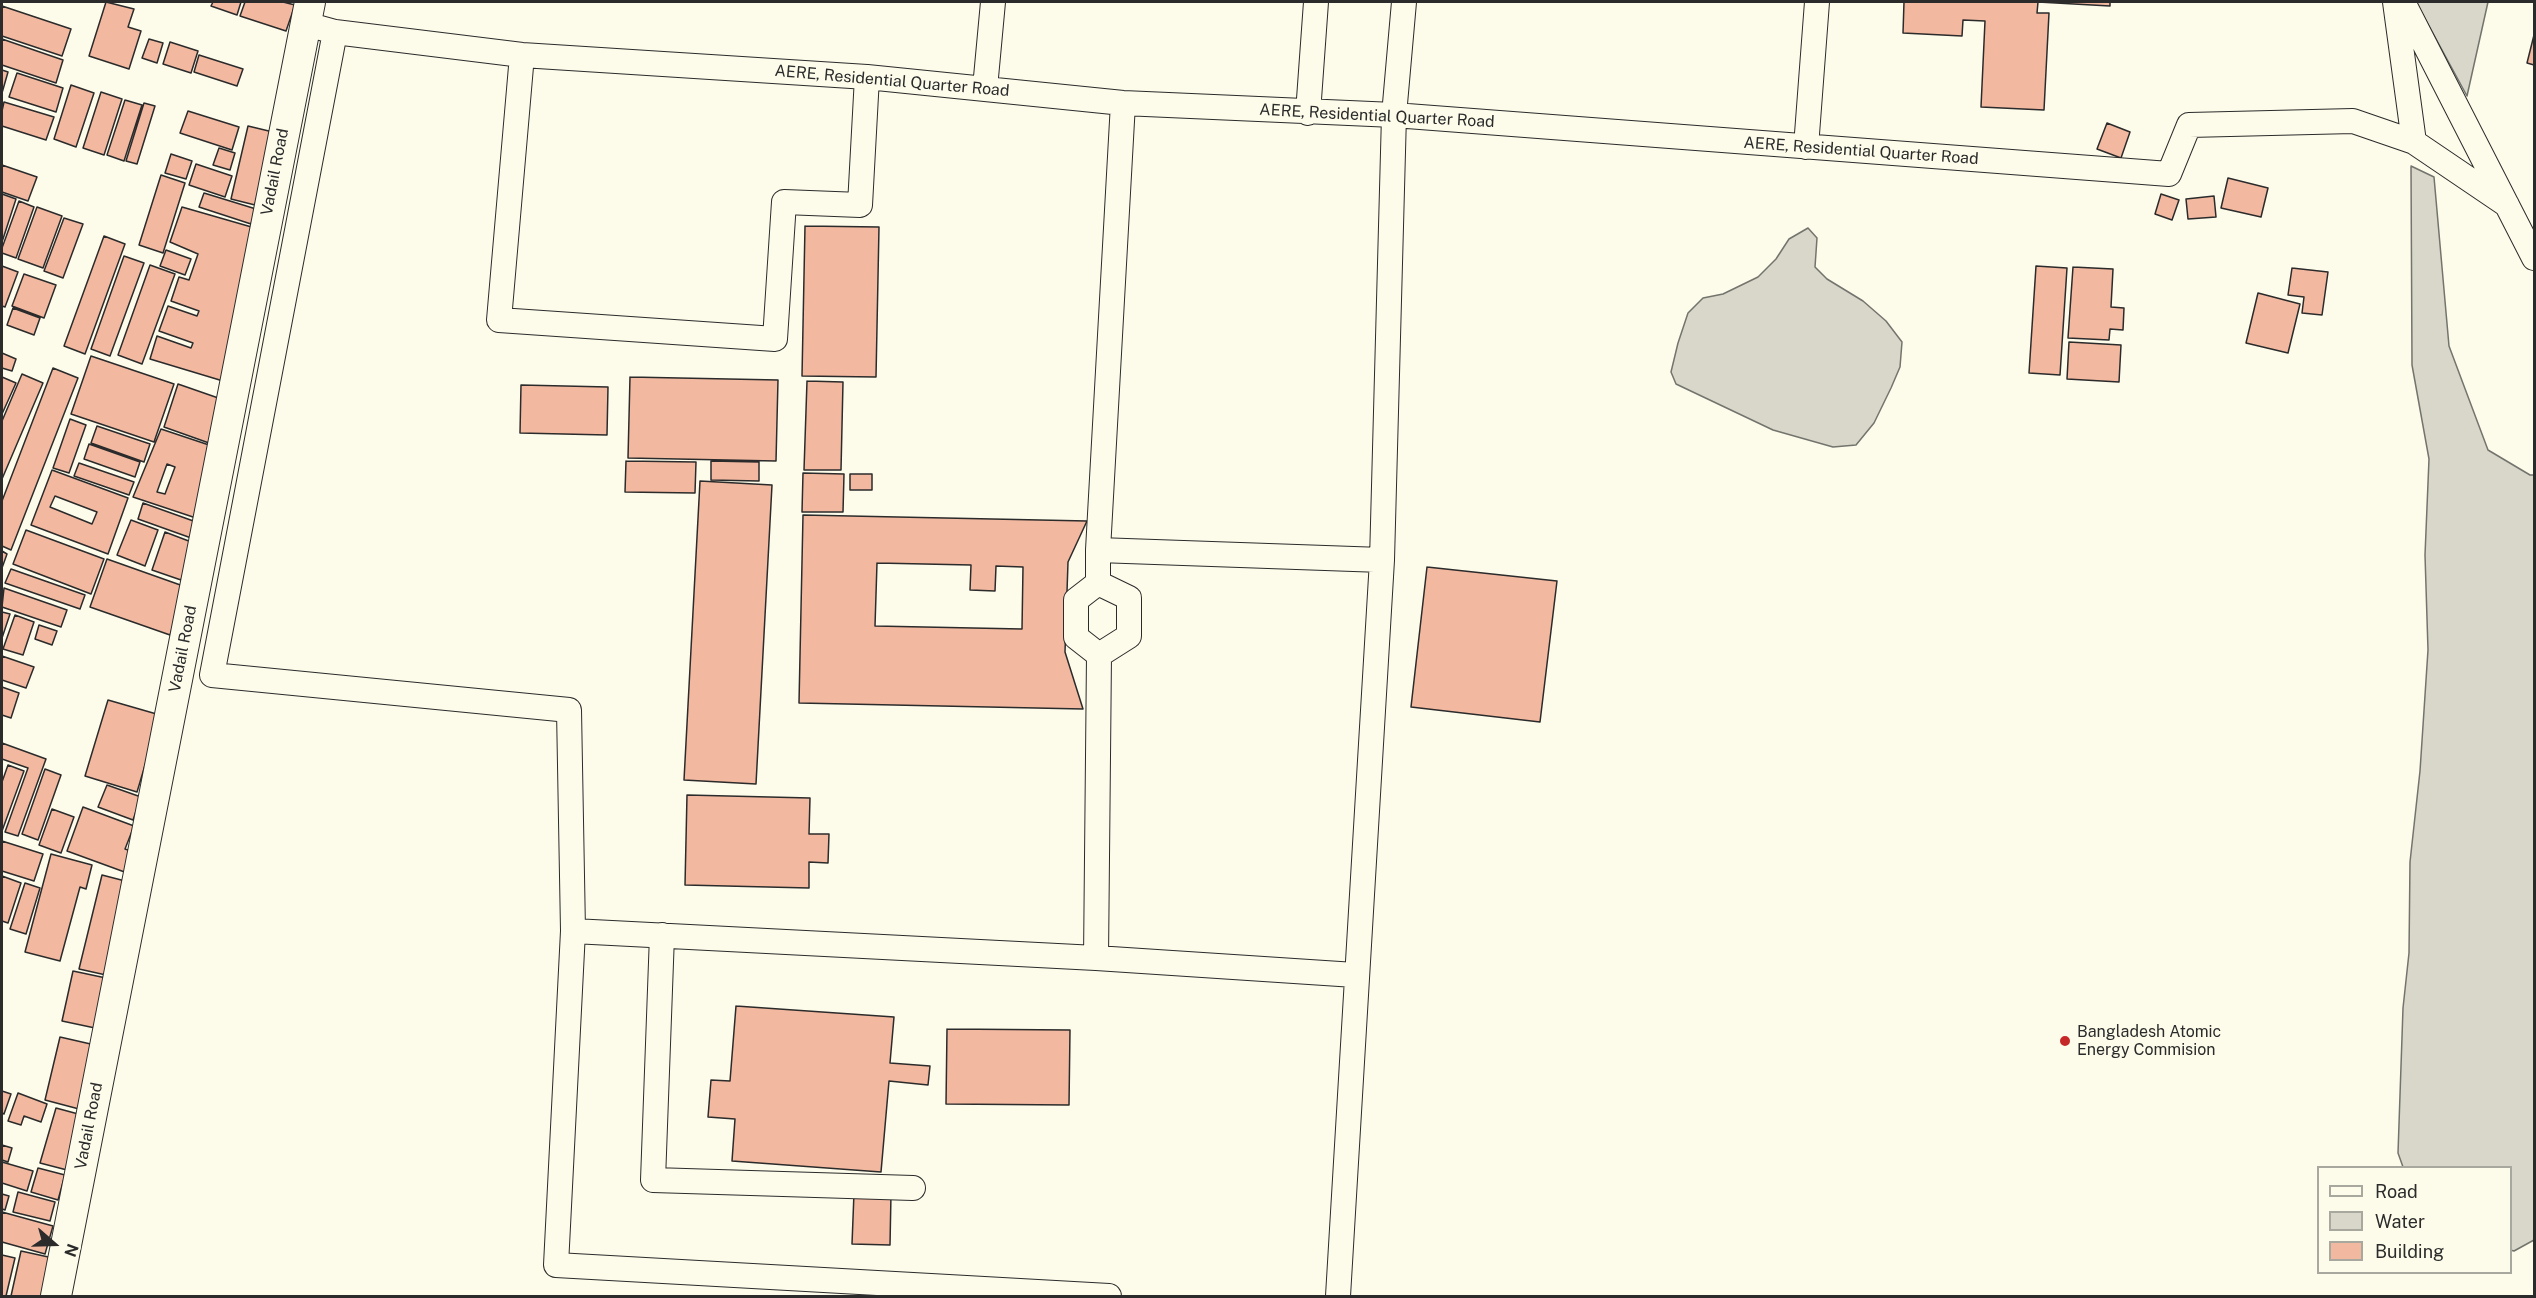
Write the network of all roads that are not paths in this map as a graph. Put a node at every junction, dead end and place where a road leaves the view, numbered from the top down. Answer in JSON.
{"nodes":[{"id":1,"x":993,"y":2,"type":"edge"},
{"id":2,"x":1316,"y":2,"type":"edge"},
{"id":3,"x":1404,"y":2,"type":"edge"},
{"id":4,"x":1818,"y":2,"type":"edge"},
{"id":5,"x":2395,"y":2,"type":"edge"},
{"id":6,"x":2403,"y":2,"type":"edge"},
{"id":7,"x":308,"y":13,"type":"edge"},
{"id":8,"x":335,"y":32,"type":"junction"},
{"id":9,"x":522,"y":55,"type":"junction"},
{"id":10,"x":867,"y":77,"type":"junction"},
{"id":11,"x":985,"y":88,"type":"junction"},
{"id":12,"x":1124,"y":103,"type":"junction"},
{"id":13,"x":1308,"y":113,"type":"junction"},
{"id":14,"x":1394,"y":115,"type":"junction"},
{"id":15,"x":2414,"y":142,"type":"junction"},
{"id":16,"x":1806,"y":147,"type":"junction"},
{"id":17,"x":2507,"y":204,"type":"junction"},
{"id":18,"x":2535,"y":258,"type":"edge"},
{"id":19,"x":1098,"y":550,"type":"junction"},
{"id":20,"x":1382,"y":560,"type":"junction"},
{"id":21,"x":1098,"y":583,"type":"junction"},
{"id":22,"x":1100,"y":656,"type":"junction"},
{"id":23,"x":573,"y":931,"type":"junction"},
{"id":24,"x":662,"y":936,"type":"junction"},
{"id":25,"x":1096,"y":958,"type":"junction"},
{"id":26,"x":1355,"y":975,"type":"junction"},
{"id":27,"x":913,"y":1188,"type":"dead end"},
{"id":28,"x":56,"y":1296,"type":"edge"},
{"id":29,"x":1109,"y":1296,"type":"edge"},
{"id":30,"x":1338,"y":1296,"type":"edge"}],
"edges":[{"from":1,"to":11,"type":"street"},
{"from":2,"to":13,"type":"street"},
{"from":3,"to":14,"type":"street"},
{"from":4,"to":16,"type":"street"},
{"from":5,"to":15,"type":"street"},
{"from":6,"to":17,"type":"street","name":"AERE, Residential Quarter Road"},
{"from":7,"to":8,"type":"street","name":"AERE, Residential Quarter Road"},
{"from":7,"to":28,"type":"street","name":"Vadail Road"},
{"from":8,"to":9,"type":"street","name":"AERE, Residential Quarter Road"},
{"from":8,"to":23,"type":"street"},
{"from":9,"to":10,"type":"street","name":"AERE, Residential Quarter Road"},
{"from":9,"to":10,"type":"street"},
{"from":10,"to":11,"type":"street","name":"AERE, Residential Quarter Road"},
{"from":11,"to":12,"type":"street","name":"AERE, Residential Quarter Road"},
{"from":12,"to":13,"type":"street","name":"AERE, Residential Quarter Road"},
{"from":12,"to":19,"type":"street"},
{"from":13,"to":14,"type":"street","name":"AERE, Residential Quarter Road"},
{"from":14,"to":16,"type":"street","name":"AERE, Residential Quarter Road"},
{"from":14,"to":20,"type":"street"},
{"from":15,"to":16,"type":"street","name":"AERE, Residential Quarter Road"},
{"from":15,"to":17,"type":"street","name":"AERE, Residential Quarter Road"},
{"from":17,"to":18,"type":"street","name":"AERE, Residential Quarter Road"},
{"from":19,"to":20,"type":"street"},
{"from":19,"to":21,"type":"street"},
{"from":20,"to":26,"type":"street"},
{"from":21,"to":22,"type":"street"},
{"from":21,"to":22,"type":"street"},
{"from":22,"to":25,"type":"street"},
{"from":23,"to":24,"type":"street"},
{"from":23,"to":29,"type":"street"},
{"from":24,"to":25,"type":"street"},
{"from":24,"to":27,"type":"street"},
{"from":25,"to":26,"type":"street"},
{"from":26,"to":30,"type":"street"}]}
